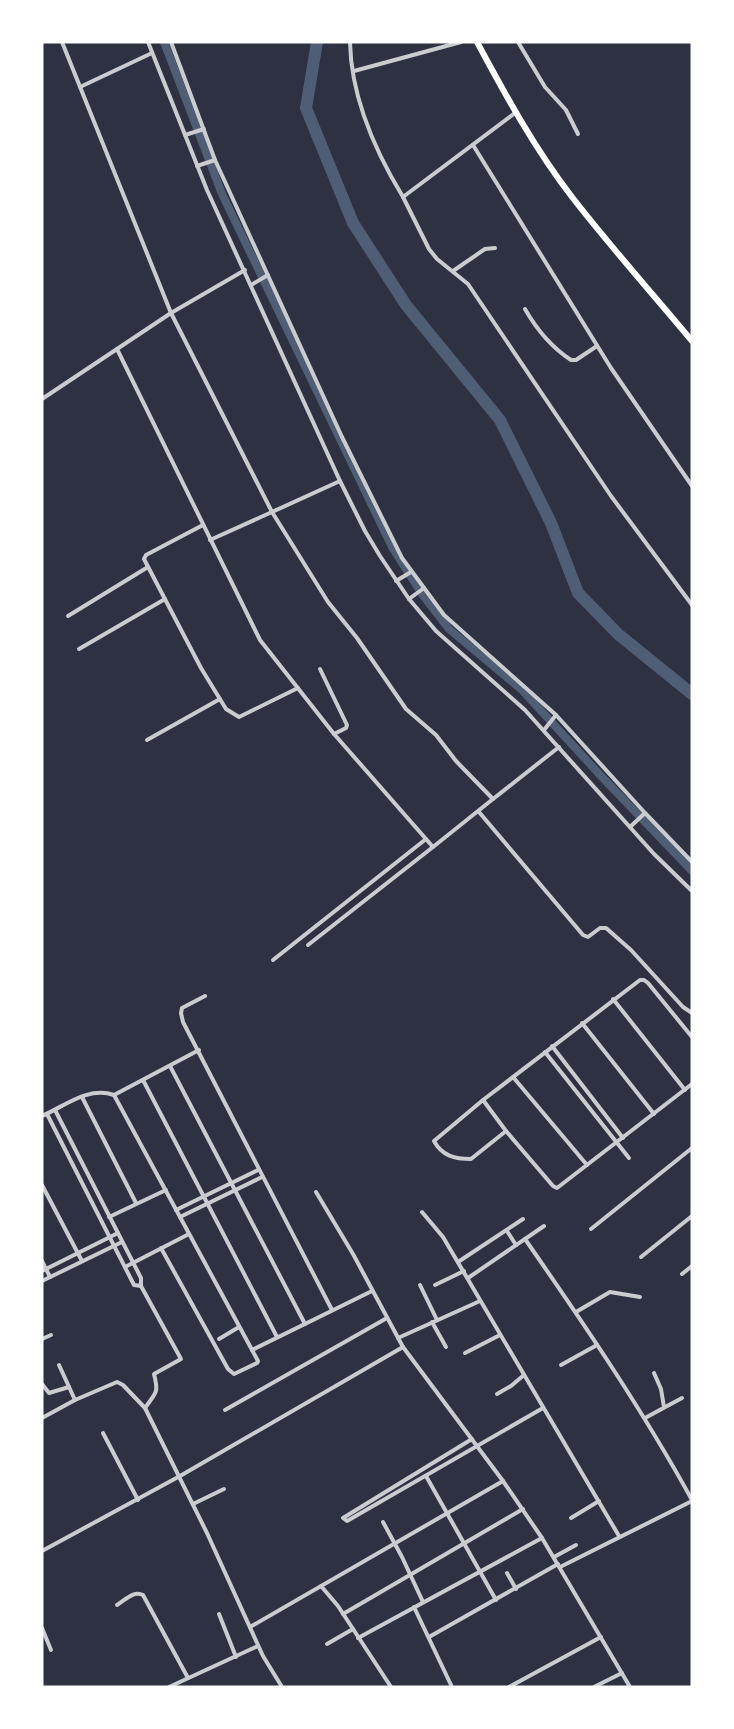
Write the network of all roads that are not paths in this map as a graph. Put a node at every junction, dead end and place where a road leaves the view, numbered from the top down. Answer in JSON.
{"nodes":[{"id":1,"x":62,"y":42,"type":"edge"},
{"id":2,"x":148,"y":42,"type":"edge"},
{"id":3,"x":171,"y":42,"type":"edge"},
{"id":4,"x":350,"y":42,"type":"edge"},
{"id":5,"x":461,"y":42,"type":"edge"},
{"id":6,"x":477,"y":42,"type":"edge"},
{"id":7,"x":518,"y":42,"type":"edge"},
{"id":8,"x":152,"y":53,"type":"junction"},
{"id":9,"x":354,"y":71,"type":"junction"},
{"id":10,"x":80,"y":87,"type":"junction"},
{"id":11,"x":515,"y":113,"type":"junction"},
{"id":12,"x":203,"y":129,"type":"junction"},
{"id":13,"x":187,"y":134,"type":"junction"},
{"id":14,"x":578,"y":134,"type":"dead end"},
{"id":15,"x":473,"y":145,"type":"junction"},
{"id":16,"x":214,"y":160,"type":"junction"},
{"id":17,"x":199,"y":165,"type":"junction"},
{"id":18,"x":403,"y":197,"type":"junction"},
{"id":19,"x":495,"y":248,"type":"dead end"},
{"id":20,"x":244,"y":270,"type":"junction"},
{"id":21,"x":453,"y":271,"type":"junction"},
{"id":22,"x":267,"y":276,"type":"junction"},
{"id":23,"x":254,"y":283,"type":"junction"},
{"id":24,"x":525,"y":309,"type":"dead end"},
{"id":25,"x":171,"y":313,"type":"junction"},
{"id":26,"x":692,"y":341,"type":"edge"},
{"id":27,"x":597,"y":346,"type":"junction"},
{"id":28,"x":117,"y":349,"type":"junction"},
{"id":29,"x":42,"y":399,"type":"edge"},
{"id":30,"x":340,"y":481,"type":"junction"},
{"id":31,"x":692,"y":486,"type":"edge"},
{"id":32,"x":272,"y":512,"type":"junction"},
{"id":33,"x":200,"y":526,"type":"junction"},
{"id":34,"x":210,"y":540,"type":"junction"},
{"id":35,"x":148,"y":567,"type":"junction"},
{"id":36,"x":410,"y":572,"type":"junction"},
{"id":37,"x":398,"y":581,"type":"junction"},
{"id":38,"x":423,"y":589,"type":"junction"},
{"id":39,"x":411,"y":597,"type":"junction"},
{"id":40,"x":165,"y":599,"type":"junction"},
{"id":41,"x":692,"y":605,"type":"edge"},
{"id":42,"x":68,"y":616,"type":"dead end"},
{"id":43,"x":79,"y":649,"type":"dead end"},
{"id":44,"x":320,"y":669,"type":"dead end"},
{"id":45,"x":296,"y":689,"type":"junction"},
{"id":46,"x":220,"y":699,"type":"junction"},
{"id":47,"x":556,"y":716,"type":"junction"},
{"id":48,"x":544,"y":730,"type":"junction"},
{"id":49,"x":334,"y":734,"type":"junction"},
{"id":50,"x":147,"y":740,"type":"dead end"},
{"id":51,"x":559,"y":747,"type":"junction"},
{"id":52,"x":494,"y":799,"type":"junction"},
{"id":53,"x":479,"y":812,"type":"junction"},
{"id":54,"x":644,"y":814,"type":"junction"},
{"id":55,"x":630,"y":827,"type":"junction"},
{"id":56,"x":426,"y":839,"type":"junction"},
{"id":57,"x":433,"y":847,"type":"junction"},
{"id":58,"x":692,"y":862,"type":"edge"},
{"id":59,"x":692,"y":891,"type":"edge"},
{"id":60,"x":308,"y":945,"type":"dead end"},
{"id":61,"x":273,"y":960,"type":"dead end"},
{"id":62,"x":205,"y":996,"type":"dead end"},
{"id":63,"x":613,"y":999,"type":"junction"},
{"id":64,"x":692,"y":1013,"type":"edge"},
{"id":65,"x":582,"y":1023,"type":"junction"},
{"id":66,"x":692,"y":1037,"type":"edge"},
{"id":67,"x":552,"y":1046,"type":"junction"},
{"id":68,"x":199,"y":1050,"type":"junction"},
{"id":69,"x":545,"y":1052,"type":"junction"},
{"id":70,"x":170,"y":1066,"type":"junction"},
{"id":71,"x":513,"y":1077,"type":"junction"},
{"id":72,"x":143,"y":1080,"type":"junction"},
{"id":73,"x":692,"y":1084,"type":"edge"},
{"id":74,"x":685,"y":1090,"type":"junction"},
{"id":75,"x":114,"y":1095,"type":"junction"},
{"id":76,"x":82,"y":1097,"type":"junction"},
{"id":77,"x":483,"y":1100,"type":"junction"},
{"id":78,"x":55,"y":1110,"type":"junction"},
{"id":79,"x":47,"y":1114,"type":"junction"},
{"id":80,"x":654,"y":1114,"type":"junction"},
{"id":81,"x":42,"y":1116,"type":"edge"},
{"id":82,"x":506,"y":1131,"type":"junction"},
{"id":83,"x":623,"y":1138,"type":"junction"},
{"id":84,"x":617,"y":1142,"type":"junction"},
{"id":85,"x":692,"y":1148,"type":"edge"},
{"id":86,"x":629,"y":1158,"type":"dead end"},
{"id":87,"x":587,"y":1165,"type":"junction"},
{"id":88,"x":258,"y":1170,"type":"junction"},
{"id":89,"x":262,"y":1177,"type":"junction"},
{"id":90,"x":231,"y":1183,"type":"junction"},
{"id":91,"x":42,"y":1185,"type":"edge"},
{"id":92,"x":166,"y":1190,"type":"junction"},
{"id":93,"x":235,"y":1190,"type":"junction"},
{"id":94,"x":316,"y":1192,"type":"dead end"},
{"id":95,"x":203,"y":1196,"type":"junction"},
{"id":96,"x":136,"y":1203,"type":"junction"},
{"id":97,"x":207,"y":1204,"type":"junction"},
{"id":98,"x":176,"y":1210,"type":"junction"},
{"id":99,"x":422,"y":1212,"type":"dead end"},
{"id":100,"x":692,"y":1216,"type":"edge"},
{"id":101,"x":109,"y":1217,"type":"junction"},
{"id":102,"x":180,"y":1217,"type":"junction"},
{"id":103,"x":523,"y":1219,"type":"dead end"},
{"id":104,"x":544,"y":1226,"type":"dead end"},
{"id":105,"x":591,"y":1229,"type":"dead end"},
{"id":106,"x":507,"y":1231,"type":"junction"},
{"id":107,"x":118,"y":1233,"type":"junction"},
{"id":108,"x":189,"y":1234,"type":"junction"},
{"id":109,"x":110,"y":1238,"type":"junction"},
{"id":110,"x":525,"y":1239,"type":"junction"},
{"id":111,"x":122,"y":1242,"type":"junction"},
{"id":112,"x":516,"y":1245,"type":"junction"},
{"id":113,"x":114,"y":1246,"type":"junction"},
{"id":114,"x":161,"y":1248,"type":"junction"},
{"id":115,"x":78,"y":1253,"type":"junction"},
{"id":116,"x":641,"y":1257,"type":"dead end"},
{"id":117,"x":42,"y":1261,"type":"edge"},
{"id":118,"x":82,"y":1261,"type":"junction"},
{"id":119,"x":132,"y":1262,"type":"junction"},
{"id":120,"x":458,"y":1262,"type":"junction"},
{"id":121,"x":692,"y":1266,"type":"edge"},
{"id":122,"x":125,"y":1267,"type":"junction"},
{"id":123,"x":44,"y":1270,"type":"edge"},
{"id":124,"x":464,"y":1272,"type":"junction"},
{"id":125,"x":682,"y":1274,"type":"dead end"},
{"id":126,"x":50,"y":1277,"type":"junction"},
{"id":127,"x":468,"y":1278,"type":"junction"},
{"id":128,"x":42,"y":1281,"type":"edge"},
{"id":129,"x":420,"y":1285,"type":"dead end"},
{"id":130,"x":435,"y":1285,"type":"dead end"},
{"id":131,"x":141,"y":1286,"type":"junction"},
{"id":132,"x":372,"y":1291,"type":"junction"},
{"id":133,"x":640,"y":1297,"type":"dead end"},
{"id":134,"x":480,"y":1301,"type":"junction"},
{"id":135,"x":332,"y":1310,"type":"junction"},
{"id":136,"x":576,"y":1312,"type":"junction"},
{"id":137,"x":387,"y":1318,"type":"junction"},
{"id":138,"x":435,"y":1321,"type":"junction"},
{"id":139,"x":305,"y":1324,"type":"junction"},
{"id":140,"x":239,"y":1327,"type":"junction"},
{"id":141,"x":51,"y":1335,"type":"dead end"},
{"id":142,"x":500,"y":1335,"type":"junction"},
{"id":143,"x":277,"y":1336,"type":"junction"},
{"id":144,"x":398,"y":1338,"type":"junction"},
{"id":145,"x":42,"y":1339,"type":"edge"},
{"id":146,"x":219,"y":1339,"type":"dead end"},
{"id":147,"x":597,"y":1345,"type":"junction"},
{"id":148,"x":403,"y":1347,"type":"junction"},
{"id":149,"x":446,"y":1347,"type":"dead end"},
{"id":150,"x":252,"y":1350,"type":"junction"},
{"id":151,"x":465,"y":1353,"type":"dead end"},
{"id":152,"x":59,"y":1365,"type":"dead end"},
{"id":153,"x":561,"y":1365,"type":"dead end"},
{"id":154,"x":654,"y":1373,"type":"dead end"},
{"id":155,"x":524,"y":1375,"type":"junction"},
{"id":156,"x":42,"y":1384,"type":"edge"},
{"id":157,"x":69,"y":1387,"type":"junction"},
{"id":158,"x":497,"y":1394,"type":"dead end"},
{"id":159,"x":682,"y":1398,"type":"dead end"},
{"id":160,"x":75,"y":1400,"type":"junction"},
{"id":161,"x":664,"y":1407,"type":"junction"},
{"id":162,"x":145,"y":1408,"type":"junction"},
{"id":163,"x":543,"y":1408,"type":"junction"},
{"id":164,"x":225,"y":1410,"type":"dead end"},
{"id":165,"x":42,"y":1418,"type":"edge"},
{"id":166,"x":645,"y":1418,"type":"junction"},
{"id":167,"x":103,"y":1433,"type":"dead end"},
{"id":168,"x":472,"y":1439,"type":"junction"},
{"id":169,"x":477,"y":1447,"type":"junction"},
{"id":170,"x":180,"y":1476,"type":"junction"},
{"id":171,"x":426,"y":1476,"type":"junction"},
{"id":172,"x":406,"y":1479,"type":"junction"},
{"id":173,"x":503,"y":1481,"type":"junction"},
{"id":174,"x":410,"y":1485,"type":"junction"},
{"id":175,"x":224,"y":1489,"type":"dead end"},
{"id":176,"x":138,"y":1500,"type":"junction"},
{"id":177,"x":692,"y":1500,"type":"edge"},
{"id":178,"x":599,"y":1501,"type":"junction"},
{"id":179,"x":193,"y":1504,"type":"junction"},
{"id":180,"x":523,"y":1509,"type":"junction"},
{"id":181,"x":448,"y":1513,"type":"junction"},
{"id":182,"x":571,"y":1518,"type":"dead end"},
{"id":183,"x":383,"y":1522,"type":"dead end"},
{"id":184,"x":619,"y":1536,"type":"junction"},
{"id":185,"x":542,"y":1538,"type":"junction"},
{"id":186,"x":395,"y":1543,"type":"junction"},
{"id":187,"x":465,"y":1543,"type":"junction"},
{"id":188,"x":576,"y":1545,"type":"dead end"},
{"id":189,"x":42,"y":1551,"type":"edge"},
{"id":190,"x":554,"y":1557,"type":"junction"},
{"id":191,"x":559,"y":1566,"type":"junction"},
{"id":192,"x":480,"y":1571,"type":"junction"},
{"id":193,"x":507,"y":1573,"type":"dead end"},
{"id":194,"x":411,"y":1575,"type":"junction"},
{"id":195,"x":321,"y":1586,"type":"junction"},
{"id":196,"x":516,"y":1589,"type":"junction"},
{"id":197,"x":496,"y":1600,"type":"junction"},
{"id":198,"x":423,"y":1602,"type":"junction"},
{"id":199,"x":117,"y":1605,"type":"dead end"},
{"id":200,"x":414,"y":1607,"type":"junction"},
{"id":201,"x":219,"y":1614,"type":"dead end"},
{"id":202,"x":343,"y":1614,"type":"junction"},
{"id":203,"x":250,"y":1627,"type":"junction"},
{"id":204,"x":42,"y":1628,"type":"edge"},
{"id":205,"x":353,"y":1629,"type":"junction"},
{"id":206,"x":429,"y":1637,"type":"junction"},
{"id":207,"x":601,"y":1637,"type":"junction"},
{"id":208,"x":358,"y":1638,"type":"junction"},
{"id":209,"x":327,"y":1644,"type":"dead end"},
{"id":210,"x":258,"y":1646,"type":"junction"},
{"id":211,"x":51,"y":1650,"type":"dead end"},
{"id":212,"x":236,"y":1656,"type":"junction"},
{"id":213,"x":622,"y":1673,"type":"junction"},
{"id":214,"x":188,"y":1678,"type":"junction"},
{"id":215,"x":169,"y":1687,"type":"edge"},
{"id":216,"x":281,"y":1687,"type":"edge"},
{"id":217,"x":390,"y":1687,"type":"edge"},
{"id":218,"x":452,"y":1687,"type":"edge"},
{"id":219,"x":509,"y":1687,"type":"edge"},
{"id":220,"x":594,"y":1687,"type":"edge"},
{"id":221,"x":630,"y":1687,"type":"edge"}],
"edges":[{"from":1,"to":10,"type":"street"},
{"from":2,"to":8,"type":"street"},
{"from":3,"to":12,"type":"street"},
{"from":4,"to":9,"type":"street"},
{"from":5,"to":9,"type":"street"},
{"from":6,"to":11,"type":"main road"},
{"from":7,"to":14,"type":"street"},
{"from":8,"to":10,"type":"street"},
{"from":8,"to":13,"type":"street"},
{"from":9,"to":18,"type":"street"},
{"from":10,"to":25,"type":"street"},
{"from":11,"to":15,"type":"street"},
{"from":11,"to":26,"type":"main road"},
{"from":12,"to":13,"type":"street"},
{"from":12,"to":16,"type":"street"},
{"from":13,"to":17,"type":"street"},
{"from":15,"to":18,"type":"street"},
{"from":15,"to":27,"type":"street"},
{"from":16,"to":17,"type":"street"},
{"from":16,"to":22,"type":"street"},
{"from":17,"to":20,"type":"street"},
{"from":18,"to":21,"type":"street"},
{"from":19,"to":21,"type":"street"},
{"from":20,"to":23,"type":"street"},
{"from":20,"to":25,"type":"street"},
{"from":21,"to":41,"type":"street"},
{"from":22,"to":23,"type":"street"},
{"from":22,"to":36,"type":"street"},
{"from":23,"to":30,"type":"street"},
{"from":24,"to":27,"type":"street"},
{"from":25,"to":28,"type":"street"},
{"from":25,"to":32,"type":"street"},
{"from":27,"to":31,"type":"street"},
{"from":28,"to":29,"type":"street"},
{"from":28,"to":33,"type":"street"},
{"from":30,"to":32,"type":"street"},
{"from":30,"to":37,"type":"street"},
{"from":32,"to":34,"type":"street"},
{"from":32,"to":52,"type":"street"},
{"from":33,"to":34,"type":"street"},
{"from":33,"to":35,"type":"street"},
{"from":34,"to":45,"type":"street"},
{"from":35,"to":40,"type":"street"},
{"from":35,"to":42,"type":"street"},
{"from":36,"to":37,"type":"street"},
{"from":36,"to":38,"type":"street"},
{"from":37,"to":39,"type":"street"},
{"from":38,"to":39,"type":"street"},
{"from":38,"to":47,"type":"street"},
{"from":39,"to":48,"type":"street"},
{"from":40,"to":43,"type":"street"},
{"from":40,"to":46,"type":"street"},
{"from":44,"to":49,"type":"street"},
{"from":45,"to":46,"type":"street"},
{"from":45,"to":49,"type":"street"},
{"from":46,"to":50,"type":"street"},
{"from":47,"to":48,"type":"street"},
{"from":47,"to":54,"type":"street"},
{"from":48,"to":51,"type":"street"},
{"from":49,"to":56,"type":"street"},
{"from":51,"to":52,"type":"street"},
{"from":51,"to":55,"type":"street"},
{"from":52,"to":53,"type":"street"},
{"from":53,"to":57,"type":"street"},
{"from":53,"to":64,"type":"street"},
{"from":54,"to":55,"type":"street"},
{"from":54,"to":58,"type":"street"},
{"from":55,"to":59,"type":"street"},
{"from":56,"to":57,"type":"street"},
{"from":56,"to":61,"type":"street"},
{"from":57,"to":60,"type":"street"},
{"from":62,"to":68,"type":"street"},
{"from":63,"to":65,"type":"street"},
{"from":63,"to":66,"type":"street"},
{"from":63,"to":74,"type":"street"},
{"from":65,"to":67,"type":"street"},
{"from":65,"to":80,"type":"street"},
{"from":67,"to":69,"type":"street"},
{"from":67,"to":83,"type":"street"},
{"from":68,"to":70,"type":"street"},
{"from":68,"to":88,"type":"street"},
{"from":69,"to":71,"type":"street"},
{"from":69,"to":84,"type":"street"},
{"from":70,"to":72,"type":"street"},
{"from":70,"to":90,"type":"street"},
{"from":71,"to":77,"type":"street"},
{"from":71,"to":87,"type":"street"},
{"from":72,"to":75,"type":"street"},
{"from":72,"to":95,"type":"street"},
{"from":73,"to":74,"type":"street"},
{"from":74,"to":80,"type":"street"},
{"from":75,"to":76,"type":"street"},
{"from":75,"to":92,"type":"street"},
{"from":76,"to":78,"type":"street"},
{"from":76,"to":96,"type":"street"},
{"from":77,"to":82,"type":"street"},
{"from":77,"to":82,"type":"street"},
{"from":78,"to":79,"type":"street"},
{"from":78,"to":101,"type":"street"},
{"from":79,"to":81,"type":"street"},
{"from":79,"to":109,"type":"street"},
{"from":80,"to":83,"type":"street"},
{"from":82,"to":87,"type":"street"},
{"from":83,"to":84,"type":"street"},
{"from":84,"to":86,"type":"street"},
{"from":84,"to":87,"type":"street"},
{"from":85,"to":105,"type":"street"},
{"from":88,"to":89,"type":"street"},
{"from":88,"to":90,"type":"street"},
{"from":89,"to":93,"type":"street"},
{"from":89,"to":135,"type":"street"},
{"from":90,"to":93,"type":"street"},
{"from":90,"to":95,"type":"street"},
{"from":91,"to":115,"type":"street"},
{"from":92,"to":96,"type":"street"},
{"from":92,"to":98,"type":"street"},
{"from":93,"to":97,"type":"street"},
{"from":93,"to":139,"type":"street"},
{"from":94,"to":132,"type":"street"},
{"from":95,"to":97,"type":"street"},
{"from":95,"to":98,"type":"street"},
{"from":96,"to":101,"type":"street"},
{"from":97,"to":102,"type":"street"},
{"from":97,"to":143,"type":"street"},
{"from":98,"to":102,"type":"street"},
{"from":99,"to":120,"type":"street"},
{"from":100,"to":116,"type":"street"},
{"from":101,"to":107,"type":"street"},
{"from":102,"to":108,"type":"street"},
{"from":103,"to":106,"type":"street"},
{"from":104,"to":110,"type":"street"},
{"from":106,"to":112,"type":"street"},
{"from":106,"to":120,"type":"street"},
{"from":107,"to":109,"type":"street"},
{"from":107,"to":111,"type":"street"},
{"from":108,"to":114,"type":"street"},
{"from":108,"to":140,"type":"street"},
{"from":109,"to":113,"type":"street"},
{"from":109,"to":115,"type":"street"},
{"from":110,"to":112,"type":"street"},
{"from":110,"to":136,"type":"street"},
{"from":111,"to":113,"type":"street"},
{"from":111,"to":119,"type":"street"},
{"from":112,"to":127,"type":"street"},
{"from":113,"to":118,"type":"street"},
{"from":113,"to":122,"type":"street"},
{"from":114,"to":119,"type":"street"},
{"from":114,"to":150,"type":"street"},
{"from":115,"to":118,"type":"street"},
{"from":115,"to":123,"type":"street"},
{"from":117,"to":123,"type":"street"},
{"from":118,"to":126,"type":"street"},
{"from":119,"to":122,"type":"street"},
{"from":119,"to":131,"type":"street"},
{"from":120,"to":124,"type":"street"},
{"from":121,"to":125,"type":"street"},
{"from":122,"to":131,"type":"street"},
{"from":123,"to":126,"type":"street"},
{"from":124,"to":127,"type":"street"},
{"from":124,"to":130,"type":"street"},
{"from":126,"to":128,"type":"street"},
{"from":127,"to":134,"type":"street"},
{"from":129,"to":138,"type":"street"},
{"from":131,"to":162,"type":"street"},
{"from":132,"to":135,"type":"street"},
{"from":132,"to":137,"type":"street"},
{"from":133,"to":136,"type":"street"},
{"from":134,"to":138,"type":"street"},
{"from":134,"to":142,"type":"street"},
{"from":135,"to":139,"type":"street"},
{"from":136,"to":147,"type":"street"},
{"from":137,"to":144,"type":"street"},
{"from":137,"to":164,"type":"street"},
{"from":138,"to":144,"type":"street"},
{"from":138,"to":149,"type":"street"},
{"from":139,"to":143,"type":"street"},
{"from":140,"to":146,"type":"street"},
{"from":140,"to":150,"type":"street"},
{"from":141,"to":145,"type":"street"},
{"from":142,"to":151,"type":"street"},
{"from":142,"to":155,"type":"street"},
{"from":143,"to":150,"type":"street"},
{"from":144,"to":148,"type":"street"},
{"from":147,"to":153,"type":"street"},
{"from":147,"to":166,"type":"street"},
{"from":148,"to":168,"type":"street"},
{"from":148,"to":170,"type":"street"},
{"from":152,"to":157,"type":"street"},
{"from":154,"to":161,"type":"street"},
{"from":155,"to":158,"type":"street"},
{"from":155,"to":163,"type":"street"},
{"from":156,"to":157,"type":"street"},
{"from":157,"to":160,"type":"street"},
{"from":159,"to":161,"type":"street"},
{"from":160,"to":162,"type":"street"},
{"from":160,"to":165,"type":"street"},
{"from":161,"to":166,"type":"street"},
{"from":162,"to":170,"type":"street"},
{"from":163,"to":169,"type":"street"},
{"from":163,"to":178,"type":"street"},
{"from":166,"to":177,"type":"street"},
{"from":167,"to":176,"type":"street"},
{"from":168,"to":169,"type":"street"},
{"from":168,"to":172,"type":"street"},
{"from":169,"to":171,"type":"street"},
{"from":169,"to":173,"type":"street"},
{"from":170,"to":176,"type":"street"},
{"from":170,"to":179,"type":"street"},
{"from":171,"to":174,"type":"street"},
{"from":171,"to":181,"type":"street"},
{"from":172,"to":174,"type":"street"},
{"from":172,"to":174,"type":"street"},
{"from":173,"to":180,"type":"street"},
{"from":173,"to":181,"type":"street"},
{"from":175,"to":179,"type":"street"},
{"from":176,"to":189,"type":"street"},
{"from":177,"to":184,"type":"street"},
{"from":178,"to":182,"type":"street"},
{"from":178,"to":184,"type":"street"},
{"from":179,"to":203,"type":"street"},
{"from":180,"to":185,"type":"street"},
{"from":180,"to":187,"type":"street"},
{"from":181,"to":186,"type":"street"},
{"from":181,"to":187,"type":"street"},
{"from":183,"to":186,"type":"street"},
{"from":184,"to":191,"type":"street"},
{"from":185,"to":190,"type":"street"},
{"from":185,"to":192,"type":"street"},
{"from":186,"to":194,"type":"street"},
{"from":186,"to":195,"type":"street"},
{"from":187,"to":192,"type":"street"},
{"from":187,"to":194,"type":"street"},
{"from":188,"to":190,"type":"street"},
{"from":190,"to":191,"type":"street"},
{"from":191,"to":196,"type":"street"},
{"from":191,"to":207,"type":"street"},
{"from":192,"to":197,"type":"street"},
{"from":192,"to":198,"type":"street"},
{"from":193,"to":196,"type":"street"},
{"from":194,"to":198,"type":"street"},
{"from":194,"to":202,"type":"street"},
{"from":195,"to":202,"type":"street"},
{"from":195,"to":203,"type":"street"},
{"from":196,"to":197,"type":"street"},
{"from":197,"to":206,"type":"street"},
{"from":198,"to":200,"type":"street"},
{"from":199,"to":214,"type":"street"},
{"from":200,"to":206,"type":"street"},
{"from":200,"to":208,"type":"street"},
{"from":201,"to":212,"type":"street"},
{"from":202,"to":205,"type":"street"},
{"from":203,"to":210,"type":"street"},
{"from":204,"to":211,"type":"street"},
{"from":205,"to":208,"type":"street"},
{"from":205,"to":209,"type":"street"},
{"from":206,"to":218,"type":"street"},
{"from":207,"to":213,"type":"street"},
{"from":207,"to":219,"type":"street"},
{"from":208,"to":217,"type":"street"},
{"from":210,"to":212,"type":"street"},
{"from":210,"to":216,"type":"street"},
{"from":212,"to":214,"type":"street"},
{"from":213,"to":220,"type":"street"},
{"from":213,"to":221,"type":"street"},
{"from":214,"to":215,"type":"street"}]}
